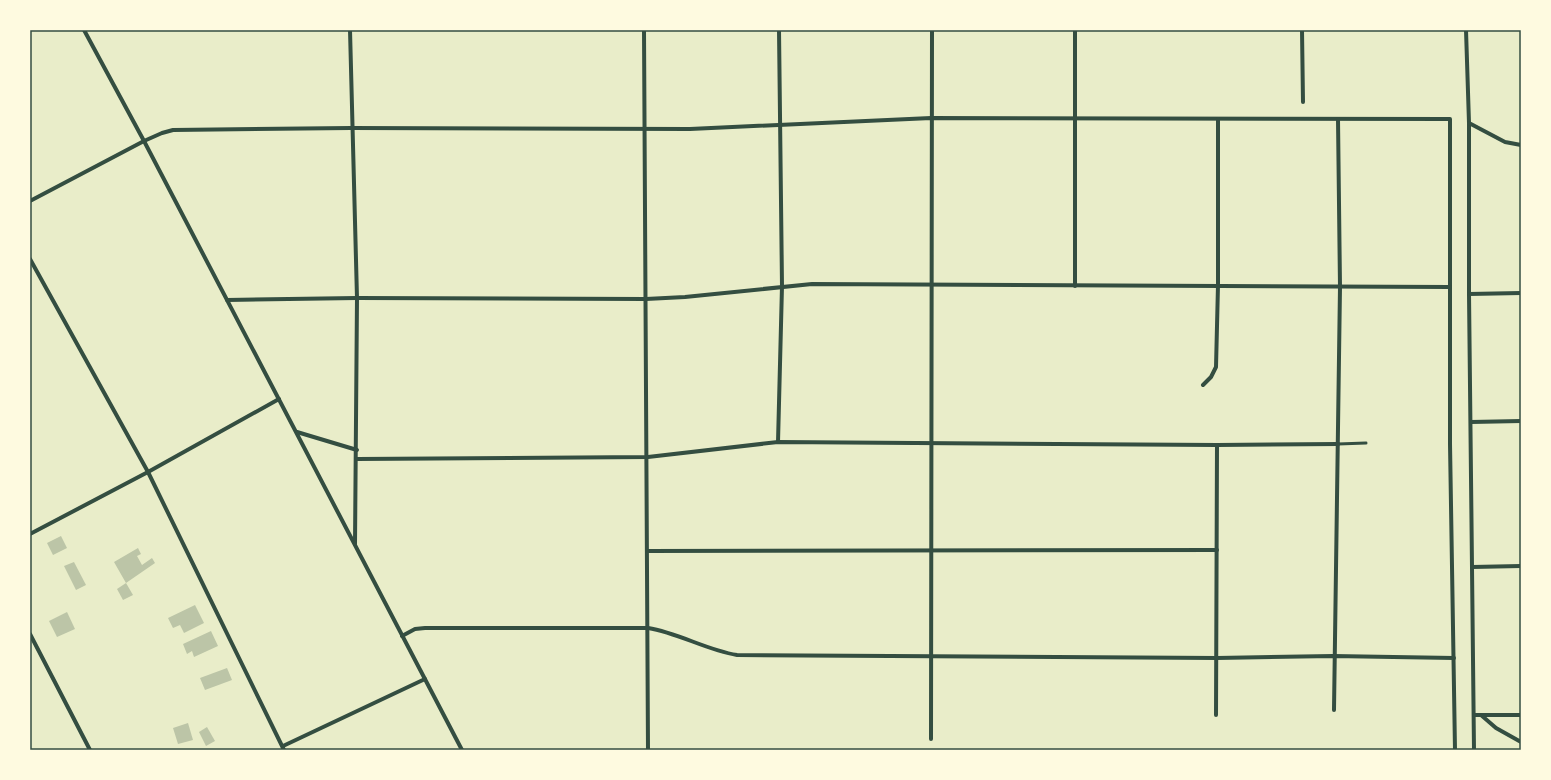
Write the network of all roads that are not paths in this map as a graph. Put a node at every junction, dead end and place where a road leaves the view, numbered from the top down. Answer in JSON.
{"nodes":[{"id":1,"x":84,"y":30,"type":"edge"},
{"id":2,"x":350,"y":30,"type":"edge"},
{"id":3,"x":644,"y":30,"type":"edge"},
{"id":4,"x":779,"y":30,"type":"edge"},
{"id":5,"x":932,"y":30,"type":"edge"},
{"id":6,"x":1075,"y":30,"type":"edge"},
{"id":7,"x":1302,"y":30,"type":"edge"},
{"id":8,"x":1466,"y":30,"type":"edge"},
{"id":9,"x":1302,"y":102,"type":"dead end"},
{"id":10,"x":931,"y":118,"type":"junction"},
{"id":11,"x":1075,"y":119,"type":"junction"},
{"id":12,"x":1218,"y":119,"type":"junction"},
{"id":13,"x":1338,"y":119,"type":"junction"},
{"id":14,"x":1469,"y":124,"type":"junction"},
{"id":15,"x":779,"y":125,"type":"junction"},
{"id":16,"x":351,"y":128,"type":"junction"},
{"id":17,"x":645,"y":130,"type":"junction"},
{"id":18,"x":144,"y":141,"type":"junction"},
{"id":19,"x":1521,"y":145,"type":"edge"},
{"id":20,"x":30,"y":201,"type":"edge"},
{"id":21,"x":30,"y":259,"type":"edge"},
{"id":22,"x":931,"y":285,"type":"junction"},
{"id":23,"x":1218,"y":285,"type":"junction"},
{"id":24,"x":782,"y":286,"type":"junction"},
{"id":25,"x":1075,"y":286,"type":"junction"},
{"id":26,"x":1340,"y":287,"type":"junction"},
{"id":27,"x":1450,"y":287,"type":"junction"},
{"id":28,"x":1521,"y":293,"type":"edge"},
{"id":29,"x":1469,"y":294,"type":"junction"},
{"id":30,"x":357,"y":298,"type":"junction"},
{"id":31,"x":646,"y":299,"type":"junction"},
{"id":32,"x":227,"y":300,"type":"junction"},
{"id":33,"x":1203,"y":385,"type":"dead end"},
{"id":34,"x":279,"y":399,"type":"junction"},
{"id":35,"x":1471,"y":422,"type":"junction"},
{"id":36,"x":1521,"y":422,"type":"edge"},
{"id":37,"x":296,"y":432,"type":"junction"},
{"id":38,"x":778,"y":442,"type":"junction"},
{"id":39,"x":931,"y":442,"type":"junction"},
{"id":40,"x":1338,"y":444,"type":"junction"},
{"id":41,"x":1366,"y":444,"type":"dead end"},
{"id":42,"x":1217,"y":445,"type":"junction"},
{"id":43,"x":357,"y":450,"type":"junction"},
{"id":44,"x":648,"y":457,"type":"junction"},
{"id":45,"x":357,"y":459,"type":"junction"},
{"id":46,"x":148,"y":472,"type":"junction"},
{"id":47,"x":30,"y":534,"type":"edge"},
{"id":48,"x":355,"y":544,"type":"junction"},
{"id":49,"x":1217,"y":550,"type":"junction"},
{"id":50,"x":648,"y":551,"type":"junction"},
{"id":51,"x":931,"y":551,"type":"junction"},
{"id":52,"x":1521,"y":566,"type":"edge"},
{"id":53,"x":1472,"y":567,"type":"junction"},
{"id":54,"x":648,"y":628,"type":"junction"},
{"id":55,"x":30,"y":634,"type":"edge"},
{"id":56,"x":402,"y":636,"type":"junction"},
{"id":57,"x":931,"y":656,"type":"junction"},
{"id":58,"x":1333,"y":656,"type":"junction"},
{"id":59,"x":1217,"y":658,"type":"junction"},
{"id":60,"x":1454,"y":658,"type":"junction"},
{"id":61,"x":425,"y":679,"type":"junction"},
{"id":62,"x":1334,"y":710,"type":"dead end"},
{"id":63,"x":1216,"y":715,"type":"dead end"},
{"id":64,"x":1474,"y":715,"type":"junction"},
{"id":65,"x":1481,"y":715,"type":"junction"},
{"id":66,"x":1521,"y":715,"type":"edge"},
{"id":67,"x":931,"y":739,"type":"dead end"},
{"id":68,"x":1521,"y":742,"type":"edge"},
{"id":69,"x":283,"y":748,"type":"edge"},
{"id":70,"x":90,"y":750,"type":"edge"},
{"id":71,"x":462,"y":750,"type":"edge"},
{"id":72,"x":648,"y":750,"type":"edge"},
{"id":73,"x":1455,"y":750,"type":"edge"},
{"id":74,"x":1474,"y":750,"type":"edge"}],
"edges":[{"from":1,"to":18,"type":"street"},
{"from":2,"to":16,"type":"street"},
{"from":3,"to":17,"type":"street"},
{"from":4,"to":15,"type":"street"},
{"from":5,"to":10,"type":"street"},
{"from":6,"to":11,"type":"street"},
{"from":7,"to":9,"type":"street"},
{"from":8,"to":14,"type":"street"},
{"from":10,"to":11,"type":"street"},
{"from":10,"to":15,"type":"street"},
{"from":10,"to":22,"type":"street"},
{"from":11,"to":12,"type":"street"},
{"from":11,"to":25,"type":"street"},
{"from":12,"to":13,"type":"street"},
{"from":12,"to":23,"type":"street"},
{"from":13,"to":26,"type":"street"},
{"from":13,"to":27,"type":"street"},
{"from":14,"to":19,"type":"street"},
{"from":14,"to":29,"type":"street"},
{"from":15,"to":17,"type":"street"},
{"from":15,"to":24,"type":"street"},
{"from":16,"to":17,"type":"street"},
{"from":16,"to":18,"type":"street"},
{"from":16,"to":30,"type":"street"},
{"from":17,"to":31,"type":"street"},
{"from":18,"to":20,"type":"street"},
{"from":18,"to":32,"type":"street"},
{"from":21,"to":46,"type":"street"},
{"from":22,"to":24,"type":"street"},
{"from":22,"to":25,"type":"street"},
{"from":22,"to":39,"type":"street"},
{"from":23,"to":25,"type":"street"},
{"from":23,"to":26,"type":"street"},
{"from":23,"to":33,"type":"street"},
{"from":24,"to":31,"type":"street"},
{"from":24,"to":38,"type":"street"},
{"from":26,"to":27,"type":"street"},
{"from":26,"to":40,"type":"street"},
{"from":27,"to":60,"type":"street"},
{"from":28,"to":29,"type":"street"},
{"from":29,"to":35,"type":"street"},
{"from":30,"to":31,"type":"street"},
{"from":30,"to":32,"type":"street"},
{"from":30,"to":43,"type":"street"},
{"from":31,"to":44,"type":"street"},
{"from":32,"to":34,"type":"street"},
{"from":34,"to":37,"type":"street"},
{"from":34,"to":46,"type":"street"},
{"from":35,"to":36,"type":"street"},
{"from":35,"to":53,"type":"street"},
{"from":37,"to":43,"type":"street"},
{"from":37,"to":48,"type":"street"},
{"from":38,"to":39,"type":"street"},
{"from":38,"to":44,"type":"street"},
{"from":39,"to":42,"type":"street"},
{"from":39,"to":51,"type":"street"},
{"from":40,"to":41,"type":"lane"},
{"from":40,"to":42,"type":"street"},
{"from":40,"to":58,"type":"street"},
{"from":42,"to":49,"type":"street"},
{"from":43,"to":45,"type":"street"},
{"from":44,"to":45,"type":"street"},
{"from":44,"to":50,"type":"street"},
{"from":45,"to":48,"type":"street"},
{"from":46,"to":47,"type":"street"},
{"from":46,"to":69,"type":"street"},
{"from":48,"to":56,"type":"street"},
{"from":49,"to":51,"type":"street"},
{"from":49,"to":59,"type":"street"},
{"from":50,"to":51,"type":"street"},
{"from":50,"to":54,"type":"street"},
{"from":51,"to":57,"type":"street"},
{"from":52,"to":53,"type":"street"},
{"from":53,"to":64,"type":"street"},
{"from":54,"to":56,"type":"street"},
{"from":54,"to":57,"type":"street"},
{"from":54,"to":72,"type":"street"},
{"from":55,"to":70,"type":"street"},
{"from":56,"to":61,"type":"street"},
{"from":57,"to":59,"type":"street"},
{"from":57,"to":67,"type":"street"},
{"from":58,"to":59,"type":"street"},
{"from":58,"to":60,"type":"street"},
{"from":58,"to":62,"type":"street"},
{"from":59,"to":63,"type":"street"},
{"from":60,"to":73,"type":"street"},
{"from":61,"to":69,"type":"street"},
{"from":61,"to":71,"type":"street"},
{"from":64,"to":65,"type":"street"},
{"from":64,"to":74,"type":"street"},
{"from":65,"to":66,"type":"street"},
{"from":65,"to":68,"type":"street"}]}
